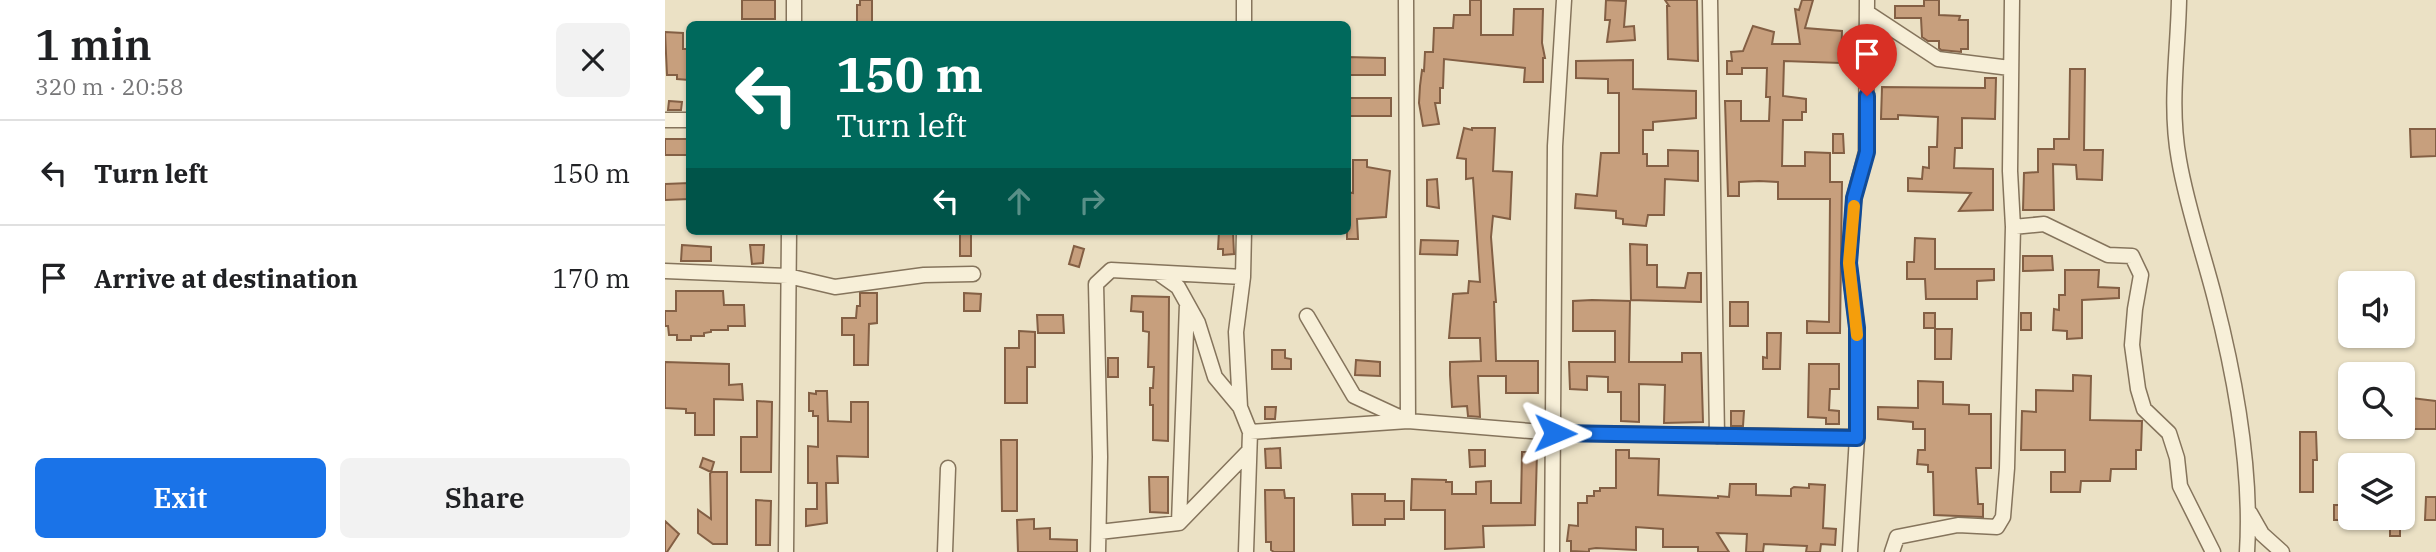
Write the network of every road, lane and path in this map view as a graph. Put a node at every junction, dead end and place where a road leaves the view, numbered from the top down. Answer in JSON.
{"nodes":[{"id":1,"x":794,"y":0,"type":"edge"},
{"id":2,"x":1244,"y":0,"type":"edge"},
{"id":3,"x":1406,"y":0,"type":"edge"},
{"id":4,"x":1564,"y":0,"type":"edge"},
{"id":5,"x":1710,"y":0,"type":"edge"},
{"id":6,"x":2012,"y":0,"type":"edge"},
{"id":7,"x":2179,"y":0,"type":"edge"},
{"id":8,"x":1868,"y":6,"type":"edge"},
{"id":9,"x":794,"y":21,"type":"edge"},
{"id":10,"x":1244,"y":21,"type":"edge"},
{"id":11,"x":2010,"y":68,"type":"junction"},
{"id":12,"x":665,"y":120,"type":"edge"},
{"id":13,"x":686,"y":120,"type":"edge"},
{"id":14,"x":2013,"y":227,"type":"junction"},
{"id":15,"x":789,"y":235,"type":"edge"},
{"id":16,"x":1244,"y":235,"type":"edge"},
{"id":17,"x":665,"y":271,"type":"edge"},
{"id":18,"x":972,"y":274,"type":"dead end"},
{"id":19,"x":1161,"y":275,"type":"junction"},
{"id":20,"x":788,"y":276,"type":"junction"},
{"id":21,"x":1243,"y":277,"type":"junction"},
{"id":22,"x":1187,"y":304,"type":"junction"},
{"id":23,"x":1307,"y":316,"type":"dead end"},
{"id":24,"x":1240,"y":407,"type":"junction"},
{"id":25,"x":1408,"y":421,"type":"junction"},
{"id":26,"x":1250,"y":432,"type":"junction"},
{"id":27,"x":1555,"y":433,"type":"junction"},
{"id":28,"x":1717,"y":436,"type":"junction"},
{"id":29,"x":1857,"y":438,"type":"junction"},
{"id":30,"x":1248,"y":452,"type":"junction"},
{"id":31,"x":948,"y":468,"type":"dead end"},
{"id":32,"x":2249,"y":512,"type":"junction"},
{"id":33,"x":1179,"y":523,"type":"junction"},
{"id":34,"x":1099,"y":532,"type":"junction"},
{"id":35,"x":786,"y":552,"type":"edge"},
{"id":36,"x":945,"y":552,"type":"edge"},
{"id":37,"x":1098,"y":552,"type":"edge"},
{"id":38,"x":1246,"y":552,"type":"edge"},
{"id":39,"x":1552,"y":552,"type":"edge"},
{"id":40,"x":1850,"y":552,"type":"edge"},
{"id":41,"x":1892,"y":552,"type":"edge"},
{"id":42,"x":2213,"y":552,"type":"edge"},
{"id":43,"x":2247,"y":552,"type":"edge"},
{"id":44,"x":2282,"y":552,"type":"edge"}],
"edges":[{"from":1,"to":9,"type":"street"},
{"from":2,"to":10,"type":"street"},
{"from":3,"to":25,"type":"street"},
{"from":4,"to":27,"type":"street"},
{"from":5,"to":28,"type":"street"},
{"from":6,"to":11,"type":"street"},
{"from":7,"to":32,"type":"street"},
{"from":8,"to":11,"type":"street"},
{"from":8,"to":29,"type":"street"},
{"from":11,"to":14,"type":"street"},
{"from":12,"to":13,"type":"street"},
{"from":14,"to":41,"type":"street"},
{"from":14,"to":42,"type":"street"},
{"from":15,"to":20,"type":"street"},
{"from":16,"to":21,"type":"street"},
{"from":17,"to":20,"type":"street"},
{"from":18,"to":20,"type":"street"},
{"from":19,"to":21,"type":"street"},
{"from":19,"to":22,"type":"street"},
{"from":19,"to":34,"type":"street"},
{"from":20,"to":35,"type":"street"},
{"from":21,"to":24,"type":"street"},
{"from":22,"to":24,"type":"street"},
{"from":22,"to":33,"type":"street"},
{"from":23,"to":25,"type":"street"},
{"from":24,"to":26,"type":"street"},
{"from":25,"to":26,"type":"street"},
{"from":25,"to":27,"type":"street"},
{"from":26,"to":30,"type":"street"},
{"from":27,"to":28,"type":"street"},
{"from":27,"to":39,"type":"street"},
{"from":28,"to":29,"type":"street"},
{"from":29,"to":40,"type":"street"},
{"from":30,"to":33,"type":"street"},
{"from":30,"to":38,"type":"street"},
{"from":31,"to":36,"type":"street"},
{"from":32,"to":43,"type":"street"},
{"from":32,"to":44,"type":"street"},
{"from":33,"to":34,"type":"street"},
{"from":34,"to":37,"type":"street"}]}
